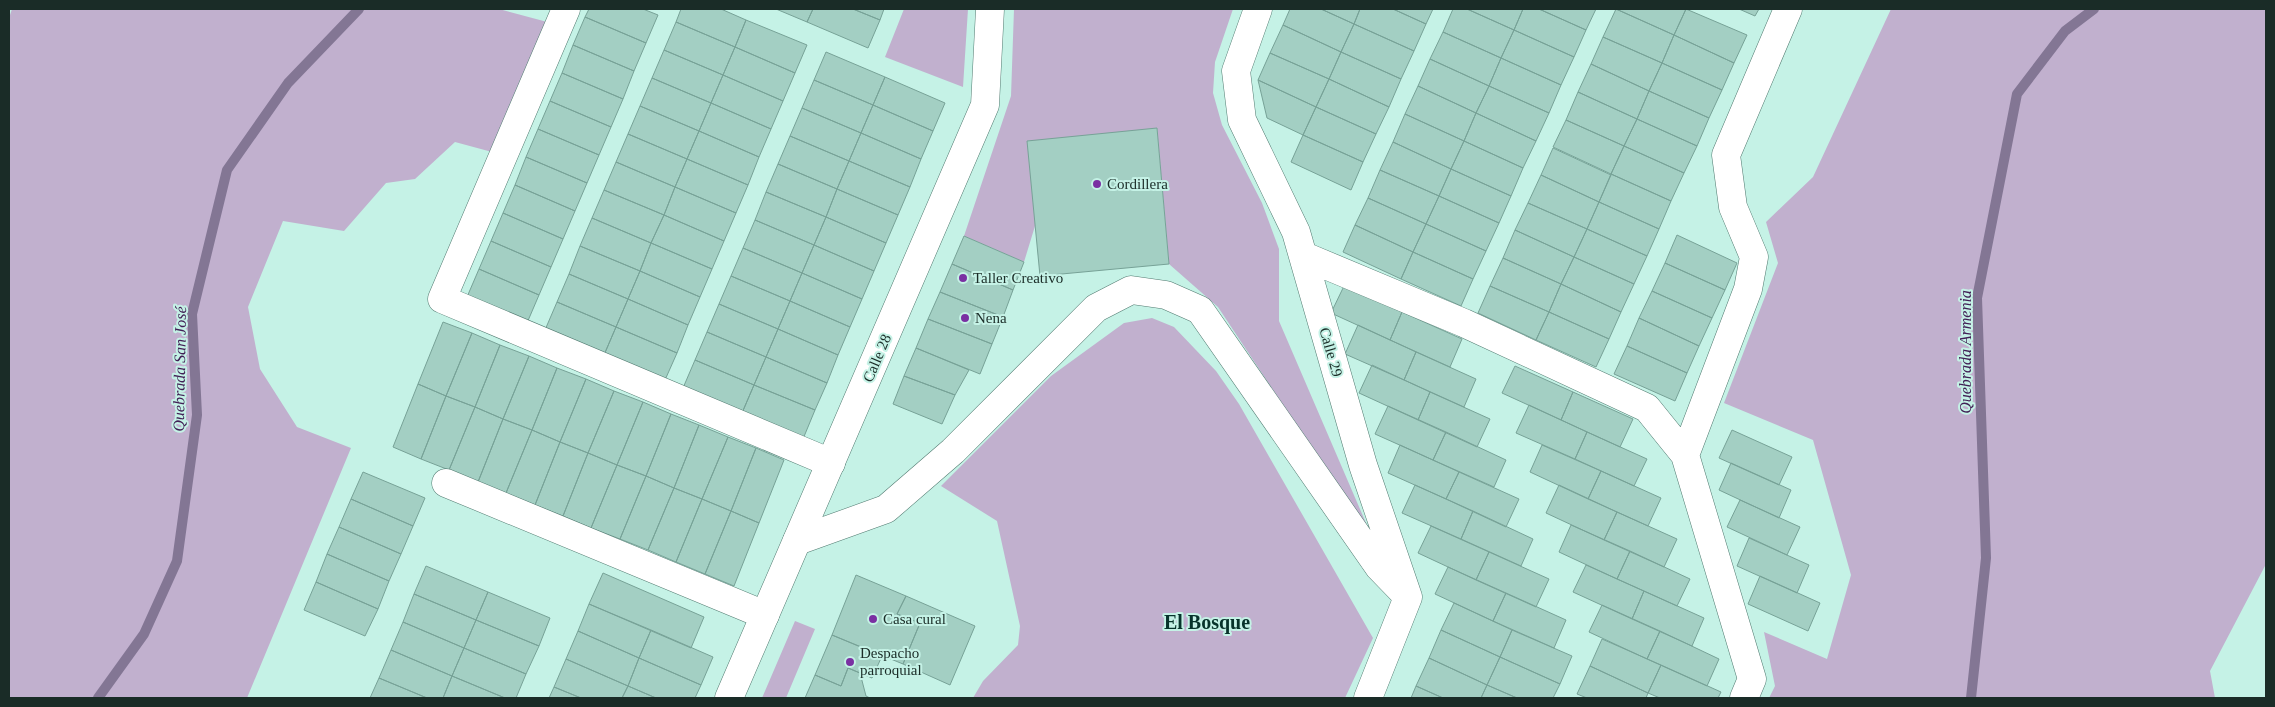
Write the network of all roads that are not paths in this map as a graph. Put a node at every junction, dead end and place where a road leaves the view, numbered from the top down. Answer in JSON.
{"nodes":[{"id":1,"x":566,"y":9,"type":"edge"},
{"id":2,"x":990,"y":9,"type":"edge"},
{"id":3,"x":1258,"y":9,"type":"edge"},
{"id":4,"x":1788,"y":9,"type":"edge"},
{"id":5,"x":1304,"y":256,"type":"junction"},
{"id":6,"x":1686,"y":455,"type":"junction"},
{"id":7,"x":831,"y":463,"type":"junction"},
{"id":8,"x":446,"y":483,"type":"dead end"},
{"id":9,"x":797,"y":541,"type":"junction"},
{"id":10,"x":1408,"y":597,"type":"junction"},
{"id":11,"x":765,"y":615,"type":"junction"},
{"id":12,"x":729,"y":698,"type":"edge"},
{"id":13,"x":1368,"y":698,"type":"edge"},
{"id":14,"x":1744,"y":698,"type":"edge"}],
"edges":[{"from":1,"to":7,"type":"street"},
{"from":2,"to":7,"type":"street","name":"Calle 28"},
{"from":3,"to":5,"type":"street","name":"Calle 29"},
{"from":4,"to":6,"type":"street"},
{"from":5,"to":6,"type":"street"},
{"from":5,"to":10,"type":"street","name":"Calle 29"},
{"from":6,"to":14,"type":"street"},
{"from":7,"to":9,"type":"street","name":"Calle 28"},
{"from":8,"to":11,"type":"street"},
{"from":9,"to":10,"type":"street"},
{"from":9,"to":11,"type":"street","name":"Calle 28"},
{"from":10,"to":13,"type":"street"},
{"from":11,"to":12,"type":"street","name":"Calle 28"}]}
